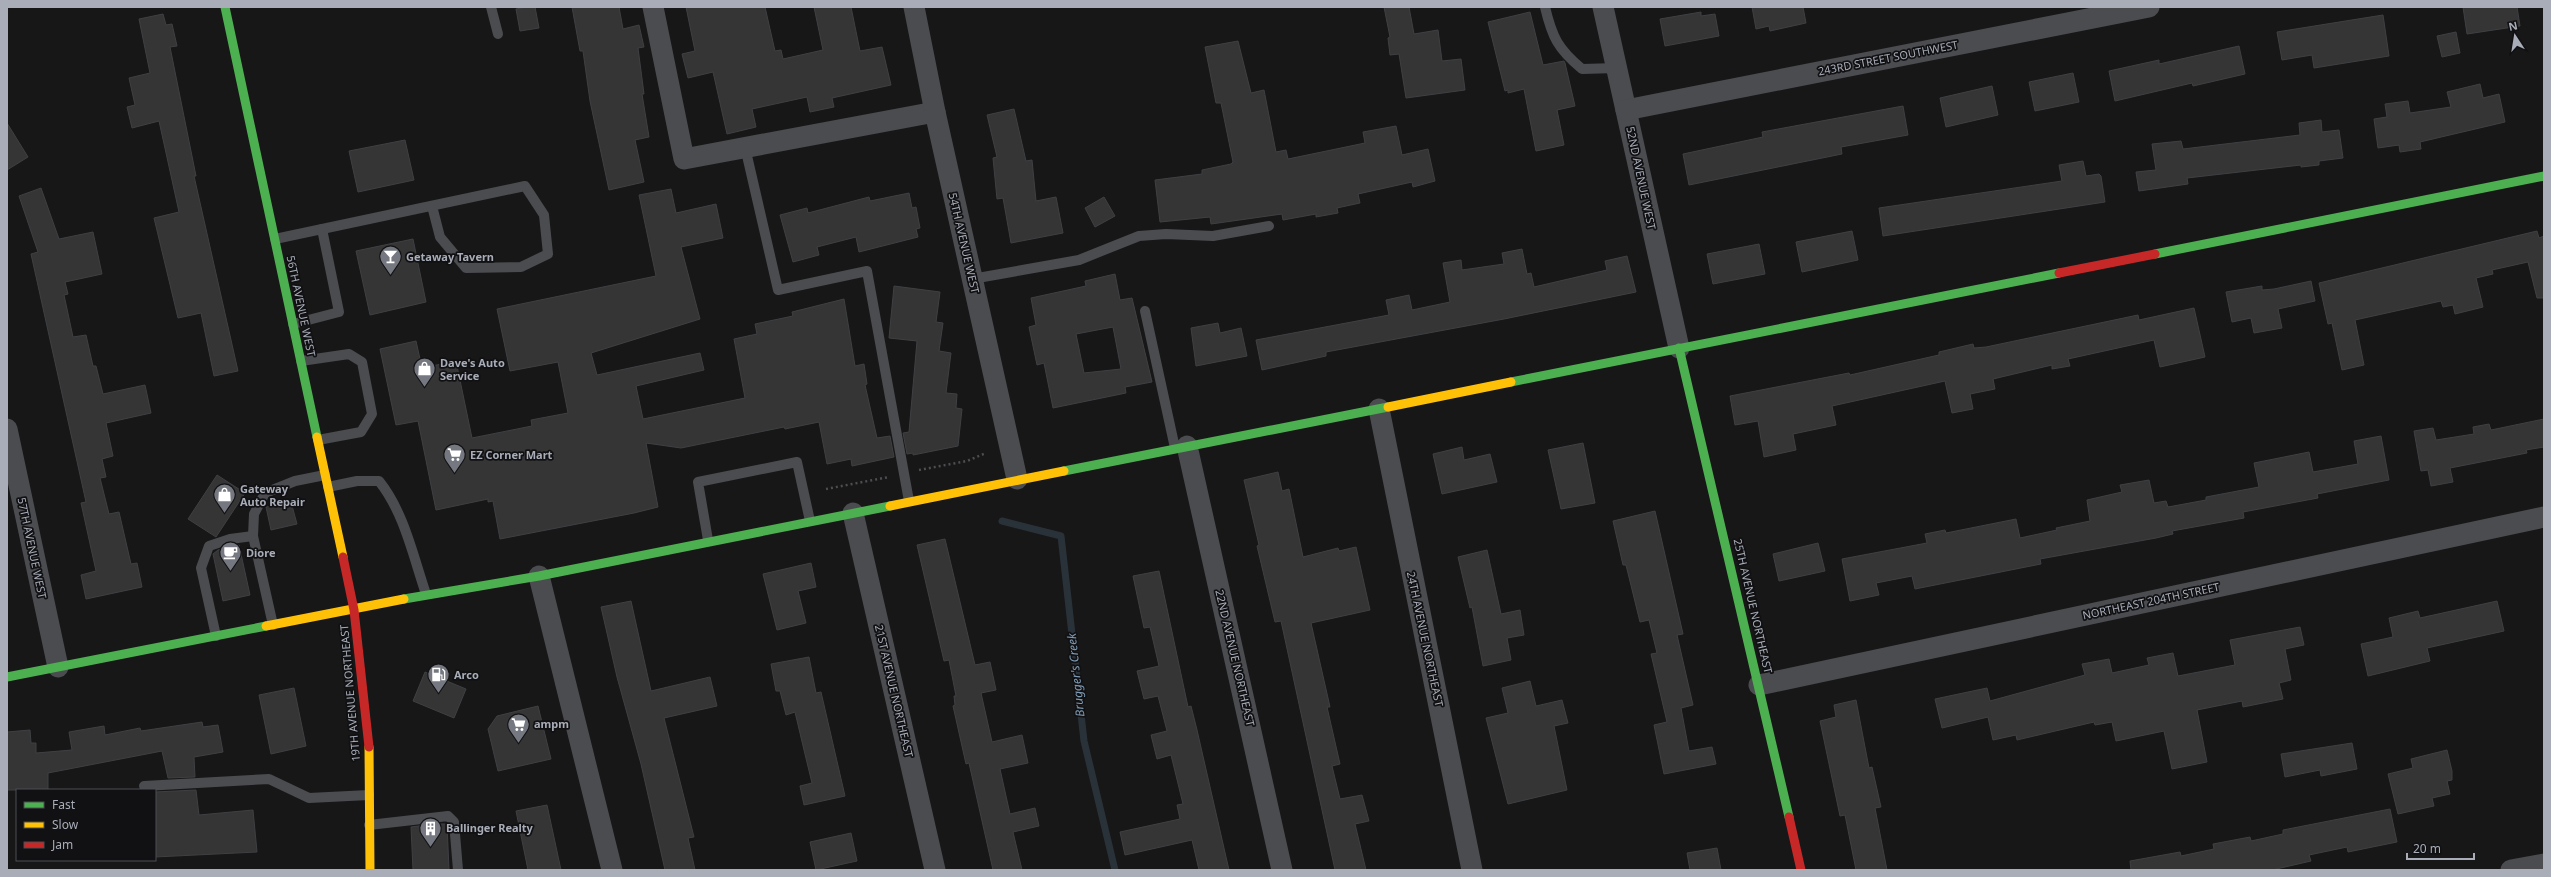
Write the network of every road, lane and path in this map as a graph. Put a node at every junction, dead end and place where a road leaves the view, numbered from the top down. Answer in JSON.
{"nodes":[{"id":1,"x":225,"y":7,"type":"edge"},
{"id":2,"x":491,"y":7,"type":"edge"},
{"id":3,"x":653,"y":7,"type":"edge"},
{"id":4,"x":914,"y":7,"type":"edge"},
{"id":5,"x":1545,"y":7,"type":"edge"},
{"id":6,"x":1603,"y":7,"type":"edge"},
{"id":7,"x":2149,"y":7,"type":"edge"},
{"id":8,"x":498,"y":34,"type":"dead end"},
{"id":9,"x":1617,"y":68,"type":"junction"},
{"id":10,"x":1626,"y":110,"type":"junction"},
{"id":11,"x":935,"y":112,"type":"junction"},
{"id":12,"x":746,"y":147,"type":"junction"},
{"id":13,"x":2544,"y":176,"type":"edge"},
{"id":14,"x":432,"y":206,"type":"junction"},
{"id":15,"x":1269,"y":226,"type":"dead end"},
{"id":16,"x":322,"y":229,"type":"junction"},
{"id":17,"x":275,"y":239,"type":"junction"},
{"id":18,"x":972,"y":279,"type":"junction"},
{"id":19,"x":1145,"y":311,"type":"dead end"},
{"id":20,"x":293,"y":324,"type":"junction"},
{"id":21,"x":1678,"y":348,"type":"junction"},
{"id":22,"x":301,"y":361,"type":"junction"},
{"id":23,"x":1379,"y":409,"type":"junction"},
{"id":24,"x":7,"y":429,"type":"edge"},
{"id":25,"x":318,"y":440,"type":"junction"},
{"id":26,"x":1181,"y":447,"type":"junction"},
{"id":27,"x":325,"y":475,"type":"junction"},
{"id":28,"x":1017,"y":479,"type":"junction"},
{"id":29,"x":328,"y":487,"type":"junction"},
{"id":30,"x":909,"y":501,"type":"junction"},
{"id":31,"x":853,"y":513,"type":"junction"},
{"id":32,"x":2544,"y":517,"type":"edge"},
{"id":33,"x":810,"y":521,"type":"junction"},
{"id":34,"x":253,"y":536,"type":"junction"},
{"id":35,"x":708,"y":540,"type":"junction"},
{"id":36,"x":539,"y":576,"type":"junction"},
{"id":37,"x":426,"y":594,"type":"junction"},
{"id":38,"x":354,"y":610,"type":"junction"},
{"id":39,"x":273,"y":625,"type":"junction"},
{"id":40,"x":216,"y":636,"type":"junction"},
{"id":41,"x":58,"y":667,"type":"junction"},
{"id":42,"x":7,"y":677,"type":"edge"},
{"id":43,"x":1759,"y":685,"type":"junction"},
{"id":44,"x":144,"y":786,"type":"dead end"},
{"id":45,"x":369,"y":795,"type":"junction"},
{"id":46,"x":369,"y":825,"type":"junction"},
{"id":47,"x":2544,"y":864,"type":"edge"},
{"id":48,"x":370,"y":870,"type":"edge"},
{"id":49,"x":458,"y":870,"type":"edge"},
{"id":50,"x":612,"y":870,"type":"edge"},
{"id":51,"x":935,"y":870,"type":"edge"},
{"id":52,"x":1282,"y":870,"type":"edge"},
{"id":53,"x":1472,"y":870,"type":"edge"},
{"id":54,"x":1801,"y":870,"type":"edge"},
{"id":55,"x":2511,"y":870,"type":"edge"}],
"edges":[{"from":1,"to":17,"type":"main road","name":"56TH AVENUE WEST"},
{"from":2,"to":8,"type":"lane"},
{"from":3,"to":12,"type":"street"},
{"from":4,"to":11,"type":"street","name":"54TH AVENUE WEST"},
{"from":5,"to":9,"type":"lane"},
{"from":6,"to":9,"type":"street","name":"52ND AVENUE WEST"},
{"from":7,"to":10,"type":"street","name":"243RD STREET SOUTHWEST"},
{"from":9,"to":10,"type":"street","name":"52ND AVENUE WEST"},
{"from":10,"to":21,"type":"street","name":"52ND AVENUE WEST"},
{"from":11,"to":12,"type":"street"},
{"from":11,"to":18,"type":"street","name":"54TH AVENUE WEST"},
{"from":12,"to":30,"type":"lane"},
{"from":13,"to":21,"type":"main road"},
{"from":14,"to":14,"type":"lane"},
{"from":14,"to":16,"type":"lane"},
{"from":15,"to":18,"type":"lane"},
{"from":16,"to":17,"type":"lane"},
{"from":16,"to":20,"type":"lane"},
{"from":17,"to":20,"type":"main road","name":"56TH AVENUE WEST"},
{"from":18,"to":28,"type":"street","name":"54TH AVENUE WEST"},
{"from":19,"to":26,"type":"lane"},
{"from":20,"to":22,"type":"main road","name":"56TH AVENUE WEST"},
{"from":21,"to":23,"type":"main road"},
{"from":21,"to":43,"type":"main road","name":"25TH AVENUE NORTHEAST"},
{"from":22,"to":25,"type":"main road","name":"56TH AVENUE WEST"},
{"from":22,"to":25,"type":"lane"},
{"from":23,"to":26,"type":"main road"},
{"from":23,"to":53,"type":"street","name":"24TH AVENUE NORTHEAST"},
{"from":24,"to":41,"type":"street","name":"57TH AVENUE WEST"},
{"from":25,"to":27,"type":"main road","name":"56TH AVENUE WEST"},
{"from":26,"to":28,"type":"main road"},
{"from":26,"to":52,"type":"street","name":"22ND AVENUE NORTHEAST"},
{"from":27,"to":29,"type":"main road","name":"56TH AVENUE WEST"},
{"from":27,"to":34,"type":"lane"},
{"from":28,"to":30,"type":"main road"},
{"from":29,"to":37,"type":"lane"},
{"from":29,"to":38,"type":"main road","name":"56TH AVENUE WEST"},
{"from":30,"to":31,"type":"main road"},
{"from":31,"to":33,"type":"main road"},
{"from":31,"to":51,"type":"street","name":"21ST AVENUE NORTHEAST"},
{"from":32,"to":43,"type":"street","name":"NORTHEAST 204TH STREET"},
{"from":33,"to":35,"type":"main road"},
{"from":33,"to":35,"type":"lane"},
{"from":34,"to":39,"type":"lane"},
{"from":34,"to":40,"type":"lane"},
{"from":35,"to":36,"type":"main road"},
{"from":36,"to":37,"type":"main road"},
{"from":36,"to":50,"type":"street"},
{"from":37,"to":38,"type":"main road"},
{"from":38,"to":39,"type":"main road"},
{"from":38,"to":45,"type":"main road","name":"19TH AVENUE NORTHEAST"},
{"from":39,"to":40,"type":"main road"},
{"from":40,"to":41,"type":"main road"},
{"from":41,"to":42,"type":"main road"},
{"from":43,"to":54,"type":"main road","name":"25TH AVENUE NORTHEAST"},
{"from":44,"to":45,"type":"lane"},
{"from":45,"to":46,"type":"main road","name":"19TH AVENUE NORTHEAST"},
{"from":46,"to":48,"type":"main road","name":"19TH AVENUE NORTHEAST"},
{"from":46,"to":49,"type":"lane"},
{"from":47,"to":55,"type":"street"}]}
